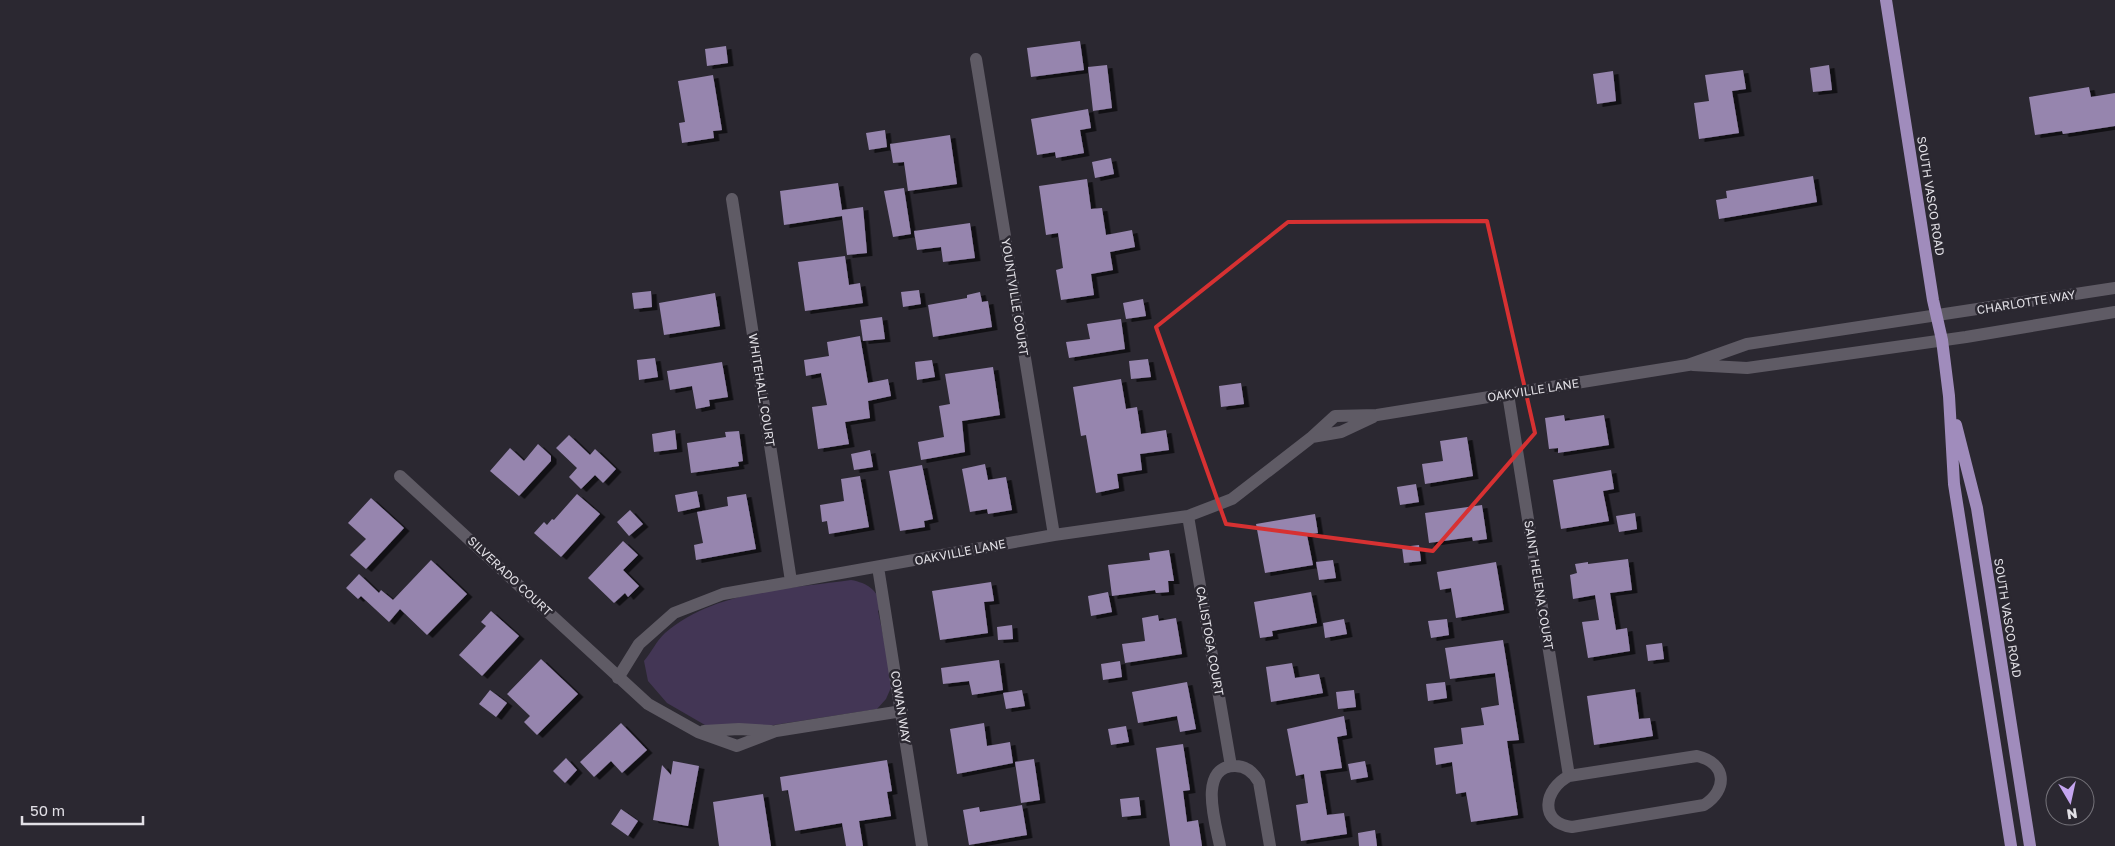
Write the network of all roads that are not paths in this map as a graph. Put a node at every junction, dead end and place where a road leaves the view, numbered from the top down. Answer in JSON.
{"nodes":[{"id":1,"x":1886,"y":0,"type":"edge"},
{"id":2,"x":976,"y":59,"type":"dead end"},
{"id":3,"x":732,"y":199,"type":"dead end"},
{"id":4,"x":2115,"y":288,"type":"edge"},
{"id":5,"x":2115,"y":312,"type":"edge"},
{"id":6,"x":1937,"y":316,"type":"junction"},
{"id":7,"x":1942,"y":340,"type":"junction"},
{"id":8,"x":1688,"y":365,"type":"junction"},
{"id":9,"x":1508,"y":394,"type":"junction"},
{"id":10,"x":1949,"y":396,"type":"junction"},
{"id":11,"x":1377,"y":415,"type":"junction"},
{"id":12,"x":1312,"y":437,"type":"junction"},
{"id":13,"x":400,"y":476,"type":"dead end"},
{"id":14,"x":1188,"y":516,"type":"junction"},
{"id":15,"x":1054,"y":535,"type":"junction"},
{"id":16,"x":878,"y":567,"type":"junction"},
{"id":17,"x":791,"y":581,"type":"junction"},
{"id":18,"x":618,"y":678,"type":"junction"},
{"id":19,"x":902,"y":711,"type":"junction"},
{"id":20,"x":1231,"y":766,"type":"junction"},
{"id":21,"x":1569,"y":776,"type":"junction"},
{"id":22,"x":922,"y":846,"type":"edge"},
{"id":23,"x":1220,"y":846,"type":"edge"},
{"id":24,"x":1270,"y":846,"type":"edge"},
{"id":25,"x":2010,"y":846,"type":"edge"},
{"id":26,"x":2030,"y":846,"type":"edge"}],
"edges":[{"from":1,"to":6,"type":"main road","name":"SOUTH VASCO ROAD"},
{"from":2,"to":15,"type":"street","name":"YOUNTVILLE COURT"},
{"from":3,"to":17,"type":"street","name":"WHITEHALL COURT"},
{"from":4,"to":6,"type":"street","name":"CHARLOTTE WAY"},
{"from":5,"to":7,"type":"street","name":"CHARLOTTE WAY"},
{"from":6,"to":7,"type":"main road","name":"SOUTH VASCO ROAD"},
{"from":6,"to":8,"type":"street","name":"OAKVILLE LANE"},
{"from":7,"to":8,"type":"street","name":"OAKVILLE LANE"},
{"from":7,"to":10,"type":"main road","name":"SOUTH VASCO ROAD"},
{"from":8,"to":9,"type":"street","name":"OAKVILLE LANE"},
{"from":9,"to":11,"type":"street","name":"OAKVILLE LANE"},
{"from":9,"to":21,"type":"street","name":"SAINT HELENA COURT"},
{"from":10,"to":25,"type":"main road","name":"SOUTH VASCO ROAD"},
{"from":10,"to":26,"type":"main road","name":"SOUTH VASCO ROAD"},
{"from":11,"to":12,"type":"street","name":"OAKVILLE LANE"},
{"from":11,"to":12,"type":"street","name":"OAKVILLE LANE"},
{"from":12,"to":14,"type":"street","name":"OAKVILLE LANE"},
{"from":13,"to":18,"type":"street","name":"SILVERADO COURT"},
{"from":14,"to":15,"type":"street","name":"OAKVILLE LANE"},
{"from":14,"to":20,"type":"street","name":"CALISTOGA COURT"},
{"from":15,"to":16,"type":"street","name":"OAKVILLE LANE"},
{"from":16,"to":17,"type":"street","name":"OAKVILLE LANE"},
{"from":16,"to":19,"type":"street","name":"COWAN WAY"},
{"from":17,"to":18,"type":"street","name":"OAKVILLE LANE"},
{"from":18,"to":19,"type":"street","name":"SILVERADO COURT"},
{"from":19,"to":22,"type":"street","name":"COWAN WAY"},
{"from":20,"to":23,"type":"street"},
{"from":20,"to":24,"type":"street"},
{"from":21,"to":21,"type":"street"}]}
